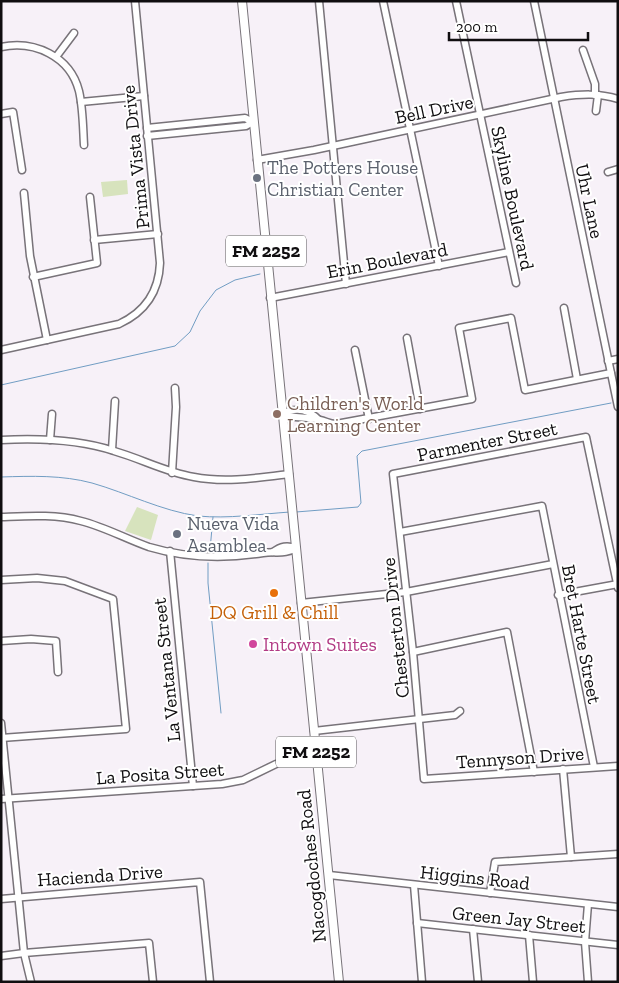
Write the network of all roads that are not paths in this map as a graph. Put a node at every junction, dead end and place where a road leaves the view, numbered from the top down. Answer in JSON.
{"nodes":[{"id":1,"x":135,"y":1,"type":"edge"},
{"id":2,"x":242,"y":1,"type":"edge"},
{"id":3,"x":319,"y":1,"type":"edge"},
{"id":4,"x":383,"y":1,"type":"edge"},
{"id":5,"x":456,"y":1,"type":"edge"},
{"id":6,"x":534,"y":1,"type":"edge"},
{"id":7,"x":74,"y":33,"type":"dead end"},
{"id":8,"x":1,"y":47,"type":"edge"},
{"id":9,"x":583,"y":50,"type":"dead end"},
{"id":10,"x":56,"y":57,"type":"junction"},
{"id":11,"x":597,"y":95,"type":"junction"},
{"id":12,"x":144,"y":96,"type":"junction"},
{"id":13,"x":554,"y":99,"type":"junction"},
{"id":14,"x":618,"y":99,"type":"edge"},
{"id":15,"x":81,"y":102,"type":"junction"},
{"id":16,"x":596,"y":111,"type":"dead end"},
{"id":17,"x":1,"y":114,"type":"edge"},
{"id":18,"x":480,"y":114,"type":"junction"},
{"id":19,"x":253,"y":122,"type":"junction"},
{"id":20,"x":147,"y":128,"type":"junction"},
{"id":21,"x":410,"y":130,"type":"junction"},
{"id":22,"x":147,"y":136,"type":"junction"},
{"id":23,"x":84,"y":145,"type":"dead end"},
{"id":24,"x":333,"y":146,"type":"junction"},
{"id":25,"x":257,"y":160,"type":"junction"},
{"id":26,"x":618,"y":169,"type":"edge"},
{"id":27,"x":22,"y":170,"type":"dead end"},
{"id":28,"x":608,"y":172,"type":"dead end"},
{"id":29,"x":24,"y":193,"type":"dead end"},
{"id":30,"x":90,"y":197,"type":"dead end"},
{"id":31,"x":158,"y":234,"type":"junction"},
{"id":32,"x":94,"y":240,"type":"junction"},
{"id":33,"x":509,"y":252,"type":"junction"},
{"id":34,"x":438,"y":266,"type":"junction"},
{"id":35,"x":33,"y":277,"type":"junction"},
{"id":36,"x":516,"y":283,"type":"dead end"},
{"id":37,"x":346,"y":284,"type":"junction"},
{"id":38,"x":270,"y":298,"type":"junction"},
{"id":39,"x":564,"y":308,"type":"dead end"},
{"id":40,"x":407,"y":338,"type":"dead end"},
{"id":41,"x":47,"y":340,"type":"junction"},
{"id":42,"x":1,"y":350,"type":"edge"},
{"id":43,"x":355,"y":350,"type":"dead end"},
{"id":44,"x":618,"y":359,"type":"edge"},
{"id":45,"x":608,"y":361,"type":"junction"},
{"id":46,"x":611,"y":373,"type":"junction"},
{"id":47,"x":577,"y":379,"type":"junction"},
{"id":48,"x":175,"y":388,"type":"dead end"},
{"id":49,"x":115,"y":401,"type":"dead end"},
{"id":50,"x":618,"y":407,"type":"edge"},
{"id":51,"x":420,"y":409,"type":"junction"},
{"id":52,"x":52,"y":414,"type":"dead end"},
{"id":53,"x":282,"y":414,"type":"junction"},
{"id":54,"x":368,"y":419,"type":"junction"},
{"id":55,"x":1,"y":440,"type":"edge"},
{"id":56,"x":50,"y":440,"type":"junction"},
{"id":57,"x":112,"y":450,"type":"junction"},
{"id":58,"x":172,"y":473,"type":"junction"},
{"id":59,"x":288,"y":474,"type":"junction"},
{"id":60,"x":393,"y":474,"type":"joint"},
{"id":61,"x":1,"y":517,"type":"edge"},
{"id":62,"x":400,"y":532,"type":"junction"},
{"id":63,"x":296,"y":548,"type":"junction"},
{"id":64,"x":170,"y":551,"type":"junction"},
{"id":65,"x":553,"y":564,"type":"junction"},
{"id":66,"x":1,"y":580,"type":"edge"},
{"id":67,"x":617,"y":585,"type":"edge"},
{"id":68,"x":406,"y":592,"type":"junction"},
{"id":69,"x":558,"y":595,"type":"junction"},
{"id":70,"x":301,"y":603,"type":"junction"},
{"id":71,"x":1,"y":641,"type":"edge"},
{"id":72,"x":413,"y":652,"type":"junction"},
{"id":73,"x":58,"y":672,"type":"dead end"},
{"id":74,"x":460,"y":711,"type":"dead end"},
{"id":75,"x":419,"y":719,"type":"junction"},
{"id":76,"x":1,"y":724,"type":"edge"},
{"id":77,"x":314,"y":731,"type":"junction"},
{"id":78,"x":2,"y":738,"type":"edge"},
{"id":79,"x":317,"y":759,"type":"junction"},
{"id":80,"x":618,"y":766,"type":"edge"},
{"id":81,"x":594,"y":767,"type":"junction"},
{"id":82,"x":563,"y":769,"type":"junction"},
{"id":83,"x":534,"y":772,"type":"junction"},
{"id":84,"x":424,"y":779,"type":"joint"},
{"id":85,"x":193,"y":786,"type":"junction"},
{"id":86,"x":9,"y":799,"type":"junction"},
{"id":87,"x":1,"y":800,"type":"edge"},
{"id":88,"x":618,"y":854,"type":"edge"},
{"id":89,"x":570,"y":857,"type":"junction"},
{"id":90,"x":329,"y":875,"type":"junction"},
{"id":91,"x":414,"y":885,"type":"junction"},
{"id":92,"x":490,"y":893,"type":"junction"},
{"id":93,"x":18,"y":896,"type":"junction"},
{"id":94,"x":1,"y":898,"type":"edge"},
{"id":95,"x":588,"y":904,"type":"junction"},
{"id":96,"x":618,"y":907,"type":"edge"},
{"id":97,"x":417,"y":922,"type":"junction"},
{"id":98,"x":473,"y":929,"type":"junction"},
{"id":99,"x":529,"y":935,"type":"junction"},
{"id":100,"x":585,"y":942,"type":"junction"},
{"id":101,"x":618,"y":945,"type":"edge"},
{"id":102,"x":24,"y":953,"type":"junction"},
{"id":103,"x":1,"y":956,"type":"edge"},
{"id":104,"x":30,"y":982,"type":"edge"},
{"id":105,"x":153,"y":982,"type":"edge"},
{"id":106,"x":210,"y":982,"type":"edge"},
{"id":107,"x":339,"y":982,"type":"edge"},
{"id":108,"x":422,"y":982,"type":"edge"},
{"id":109,"x":478,"y":982,"type":"edge"},
{"id":110,"x":533,"y":982,"type":"edge"},
{"id":111,"x":588,"y":982,"type":"edge"}],
"edges":[{"from":1,"to":12,"type":"street","name":"Prima Vista Drive"},
{"from":2,"to":19,"type":"main road","name":"Nacogdoches Road","number":"FM 2252"},
{"from":3,"to":24,"type":"street"},
{"from":4,"to":21,"type":"street"},
{"from":5,"to":18,"type":"street","name":"Skyline Boulevard"},
{"from":6,"to":13,"type":"street","name":"Uhr Lane"},
{"from":7,"to":10,"type":"street"},
{"from":8,"to":10,"type":"street"},
{"from":9,"to":11,"type":"street"},
{"from":10,"to":15,"type":"street"},
{"from":11,"to":13,"type":"street","name":"Bell Drive"},
{"from":11,"to":14,"type":"street","name":"Bell Drive"},
{"from":11,"to":16,"type":"street"},
{"from":12,"to":15,"type":"street"},
{"from":12,"to":20,"type":"street","name":"Prima Vista Drive"},
{"from":13,"to":18,"type":"street","name":"Bell Drive"},
{"from":13,"to":45,"type":"street","name":"Uhr Lane"},
{"from":15,"to":23,"type":"street"},
{"from":17,"to":27,"type":"street"},
{"from":18,"to":21,"type":"street","name":"Bell Drive"},
{"from":18,"to":33,"type":"street","name":"Skyline Boulevard"},
{"from":19,"to":20,"type":"street"},
{"from":19,"to":22,"type":"street"},
{"from":19,"to":25,"type":"main road","name":"Nacogdoches Road","number":"FM 2252"},
{"from":20,"to":22,"type":"street","name":"Prima Vista Drive"},
{"from":21,"to":24,"type":"street","name":"Bell Drive"},
{"from":21,"to":34,"type":"street"},
{"from":22,"to":31,"type":"street","name":"Prima Vista Drive"},
{"from":24,"to":25,"type":"street","name":"Bell Drive"},
{"from":24,"to":37,"type":"street"},
{"from":25,"to":38,"type":"main road","name":"Nacogdoches Road","number":"FM 2252"},
{"from":26,"to":28,"type":"street"},
{"from":29,"to":35,"type":"street"},
{"from":30,"to":32,"type":"street"},
{"from":31,"to":32,"type":"street"},
{"from":31,"to":41,"type":"street","name":"Prima Vista Drive"},
{"from":32,"to":35,"type":"street"},
{"from":33,"to":34,"type":"street","name":"Erin Boulevard"},
{"from":33,"to":36,"type":"street","name":"Skyline Boulevard"},
{"from":34,"to":37,"type":"street","name":"Erin Boulevard"},
{"from":35,"to":41,"type":"street"},
{"from":37,"to":38,"type":"street","name":"Erin Boulevard"},
{"from":38,"to":53,"type":"main road","name":"Nacogdoches Road","number":"FM 2252"},
{"from":39,"to":47,"type":"street"},
{"from":40,"to":51,"type":"street"},
{"from":41,"to":42,"type":"street"},
{"from":43,"to":54,"type":"street"},
{"from":44,"to":45,"type":"street"},
{"from":45,"to":46,"type":"street","name":"Uhr Lane"},
{"from":46,"to":47,"type":"street"},
{"from":46,"to":50,"type":"street","name":"Uhr Lane"},
{"from":47,"to":51,"type":"street"},
{"from":48,"to":58,"type":"street"},
{"from":49,"to":57,"type":"street"},
{"from":51,"to":54,"type":"street"},
{"from":52,"to":56,"type":"street"},
{"from":53,"to":54,"type":"street"},
{"from":53,"to":59,"type":"main road","name":"Nacogdoches Road","number":"FM 2252"},
{"from":55,"to":56,"type":"street"},
{"from":56,"to":57,"type":"street"},
{"from":57,"to":58,"type":"street"},
{"from":58,"to":59,"type":"street"},
{"from":59,"to":63,"type":"main road","name":"Nacogdoches Road","number":"FM 2252"},
{"from":60,"to":62,"type":"street","name":"Chesterton Drive"},
{"from":60,"to":67,"type":"street","name":"Parmenter Street"},
{"from":61,"to":64,"type":"street"},
{"from":62,"to":65,"type":"street","name":"Bret Harte Street"},
{"from":62,"to":68,"type":"street","name":"Chesterton Drive"},
{"from":63,"to":64,"type":"street"},
{"from":63,"to":70,"type":"main road","name":"Nacogdoches Road","number":"FM 2252"},
{"from":64,"to":85,"type":"street","name":"La Ventana Street"},
{"from":65,"to":68,"type":"street"},
{"from":65,"to":69,"type":"street","name":"Bret Harte Street"},
{"from":66,"to":78,"type":"street"},
{"from":67,"to":69,"type":"street"},
{"from":68,"to":70,"type":"street"},
{"from":68,"to":72,"type":"street","name":"Chesterton Drive"},
{"from":69,"to":81,"type":"street","name":"Bret Harte Street"},
{"from":70,"to":77,"type":"main road","name":"Nacogdoches Road","number":"FM 2252"},
{"from":71,"to":73,"type":"street"},
{"from":72,"to":75,"type":"street","name":"Chesterton Drive"},
{"from":72,"to":83,"type":"street"},
{"from":74,"to":75,"type":"street"},
{"from":75,"to":77,"type":"street"},
{"from":75,"to":84,"type":"street","name":"Chesterton Drive"},
{"from":76,"to":78,"type":"street"},
{"from":77,"to":79,"type":"main road","name":"Nacogdoches Road","number":"FM 2252"},
{"from":78,"to":86,"type":"street"},
{"from":79,"to":85,"type":"street","name":"La Posita Street"},
{"from":79,"to":90,"type":"main road","name":"Nacogdoches Road","number":"FM 2252"},
{"from":80,"to":81,"type":"street","name":"Tennyson Drive"},
{"from":81,"to":82,"type":"street","name":"Tennyson Drive"},
{"from":82,"to":83,"type":"street","name":"Tennyson Drive"},
{"from":82,"to":89,"type":"street"},
{"from":83,"to":84,"type":"street","name":"Tennyson Drive"},
{"from":85,"to":86,"type":"street","name":"La Posita Street"},
{"from":86,"to":87,"type":"street","name":"La Posita Street"},
{"from":86,"to":93,"type":"street"},
{"from":88,"to":89,"type":"street"},
{"from":89,"to":92,"type":"street"},
{"from":90,"to":91,"type":"street","name":"Higgins Road"},
{"from":90,"to":107,"type":"main road","name":"Nacogdoches Road","number":"FM 2252"},
{"from":91,"to":92,"type":"street","name":"Higgins Road"},
{"from":91,"to":97,"type":"street"},
{"from":92,"to":95,"type":"street","name":"Higgins Road"},
{"from":93,"to":94,"type":"street","name":"Hacienda Drive"},
{"from":93,"to":102,"type":"street"},
{"from":93,"to":106,"type":"street","name":"Hacienda Drive"},
{"from":95,"to":96,"type":"street","name":"Higgins Road"},
{"from":95,"to":100,"type":"street"},
{"from":97,"to":98,"type":"street","name":"Green Jay Street"},
{"from":97,"to":108,"type":"street"},
{"from":98,"to":99,"type":"street","name":"Green Jay Street"},
{"from":98,"to":109,"type":"street"},
{"from":99,"to":100,"type":"street","name":"Green Jay Street"},
{"from":99,"to":110,"type":"street"},
{"from":100,"to":101,"type":"street","name":"Green Jay Street"},
{"from":100,"to":111,"type":"street"},
{"from":102,"to":103,"type":"street"},
{"from":102,"to":104,"type":"street"},
{"from":102,"to":105,"type":"street"}]}
